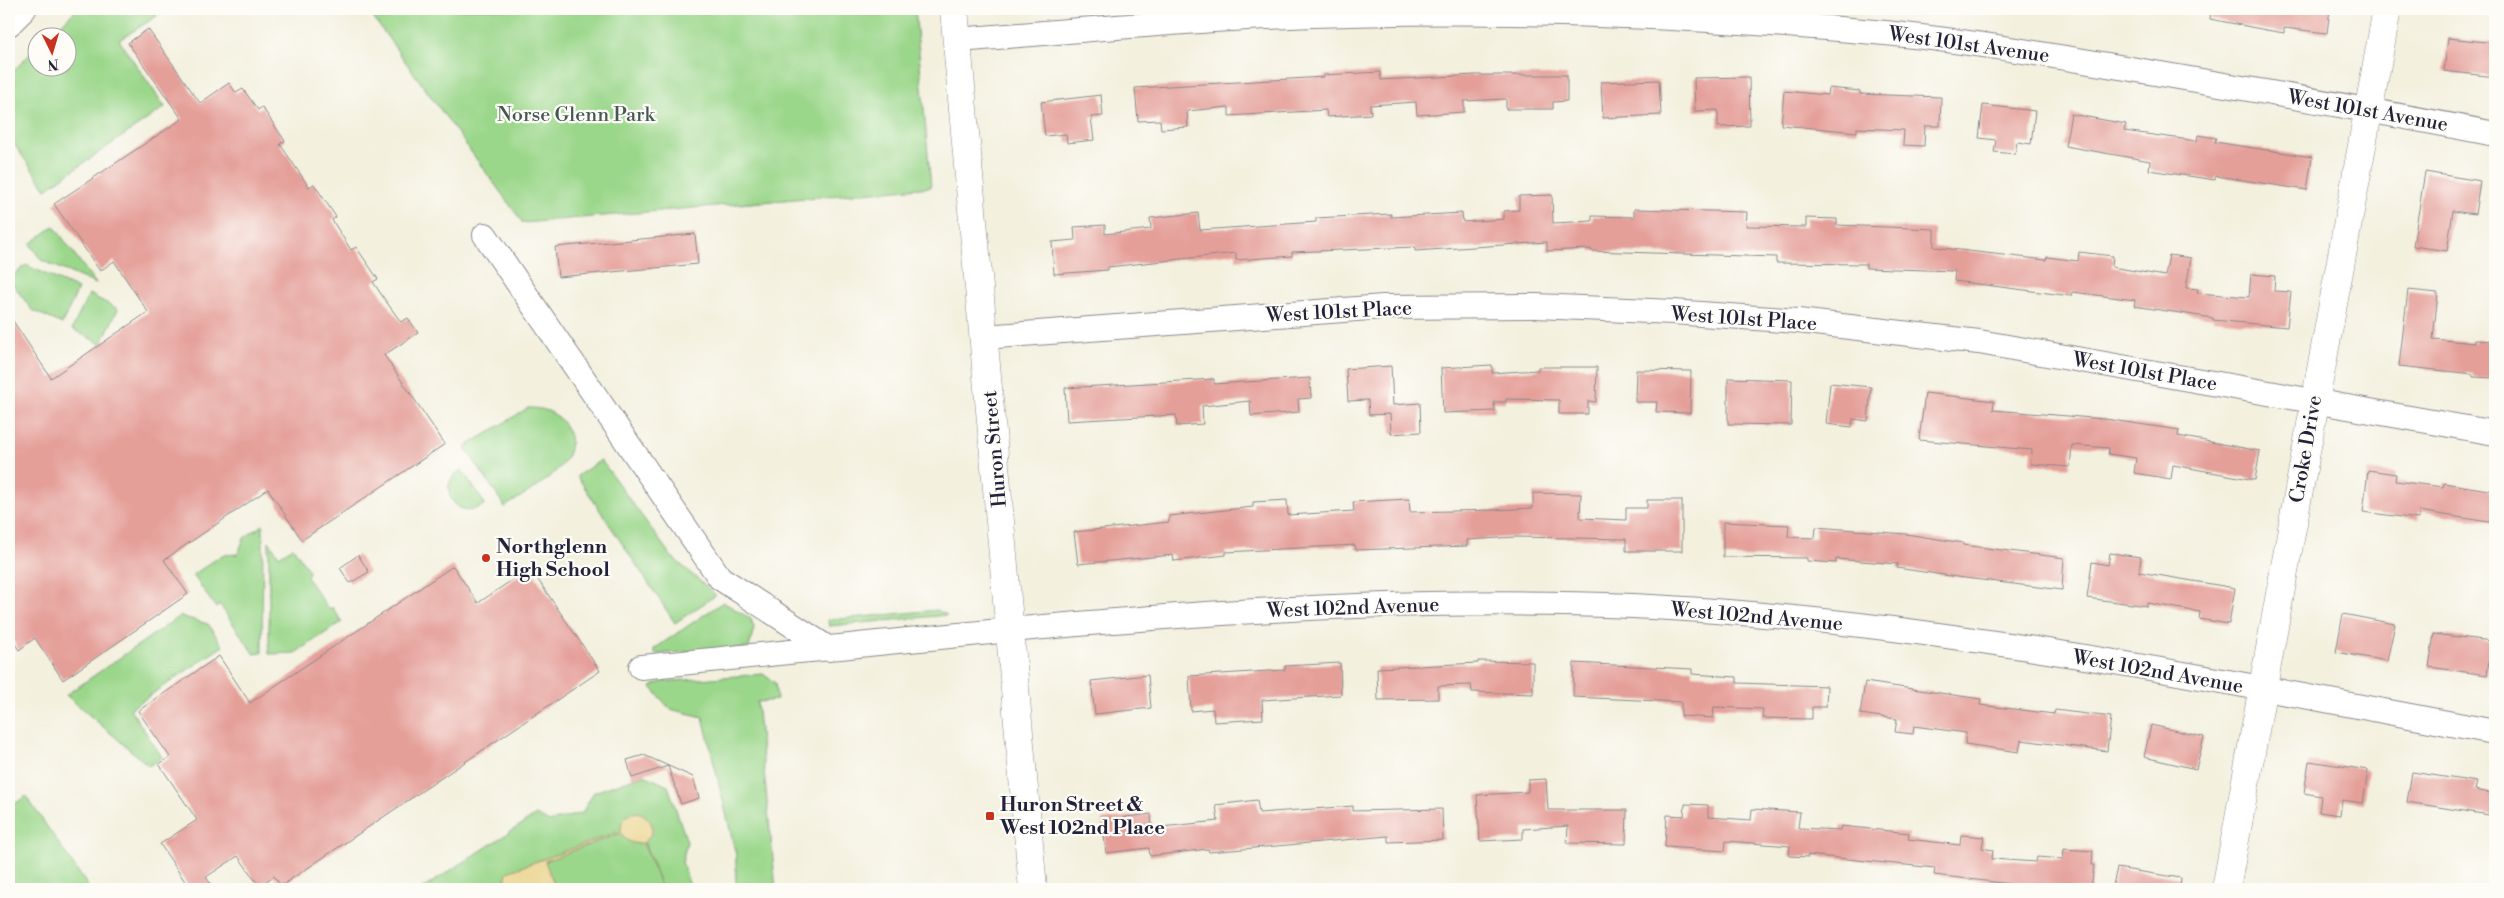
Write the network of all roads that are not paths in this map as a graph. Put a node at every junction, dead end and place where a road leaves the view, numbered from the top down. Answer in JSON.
{"nodes":[{"id":1,"x":24,"y":9,"type":"edge"},
{"id":2,"x":954,"y":9,"type":"edge"},
{"id":3,"x":2387,"y":9,"type":"edge"},
{"id":4,"x":9,"y":24,"type":"edge"},
{"id":5,"x":957,"y":40,"type":"junction"},
{"id":6,"x":2368,"y":108,"type":"junction"},
{"id":7,"x":2495,"y":134,"type":"edge"},
{"id":8,"x":485,"y":235,"type":"dead end"},
{"id":9,"x":984,"y":337,"type":"junction"},
{"id":10,"x":2314,"y":400,"type":"junction"},
{"id":11,"x":2495,"y":434,"type":"edge"},
{"id":12,"x":1011,"y":631,"type":"junction"},
{"id":13,"x":829,"y":649,"type":"junction"},
{"id":14,"x":641,"y":668,"type":"dead end"},
{"id":15,"x":2262,"y":688,"type":"junction"},
{"id":16,"x":2495,"y":732,"type":"edge"},
{"id":17,"x":1032,"y":889,"type":"edge"},
{"id":18,"x":2226,"y":889,"type":"edge"}],
"edges":[{"from":1,"to":4,"type":"street"},
{"from":2,"to":5,"type":"street","name":"Huron Street"},
{"from":3,"to":6,"type":"street","name":"Croke Drive"},
{"from":5,"to":6,"type":"street","name":"West 101st Avenue"},
{"from":5,"to":9,"type":"street","name":"Huron Street"},
{"from":6,"to":7,"type":"street","name":"West 101st Avenue"},
{"from":6,"to":10,"type":"street","name":"Croke Drive"},
{"from":8,"to":13,"type":"street"},
{"from":9,"to":10,"type":"street","name":"West 101st Place"},
{"from":9,"to":12,"type":"street","name":"Huron Street"},
{"from":10,"to":11,"type":"street","name":"West 101st Place"},
{"from":10,"to":15,"type":"street","name":"Croke Drive"},
{"from":12,"to":13,"type":"street","name":"West 102nd Avenue"},
{"from":12,"to":15,"type":"street","name":"West 102nd Avenue"},
{"from":12,"to":17,"type":"street","name":"Huron Street"},
{"from":13,"to":14,"type":"street","name":"West 102nd Avenue"},
{"from":15,"to":16,"type":"street","name":"West 102nd Avenue"},
{"from":15,"to":18,"type":"street","name":"Croke Drive"}]}
